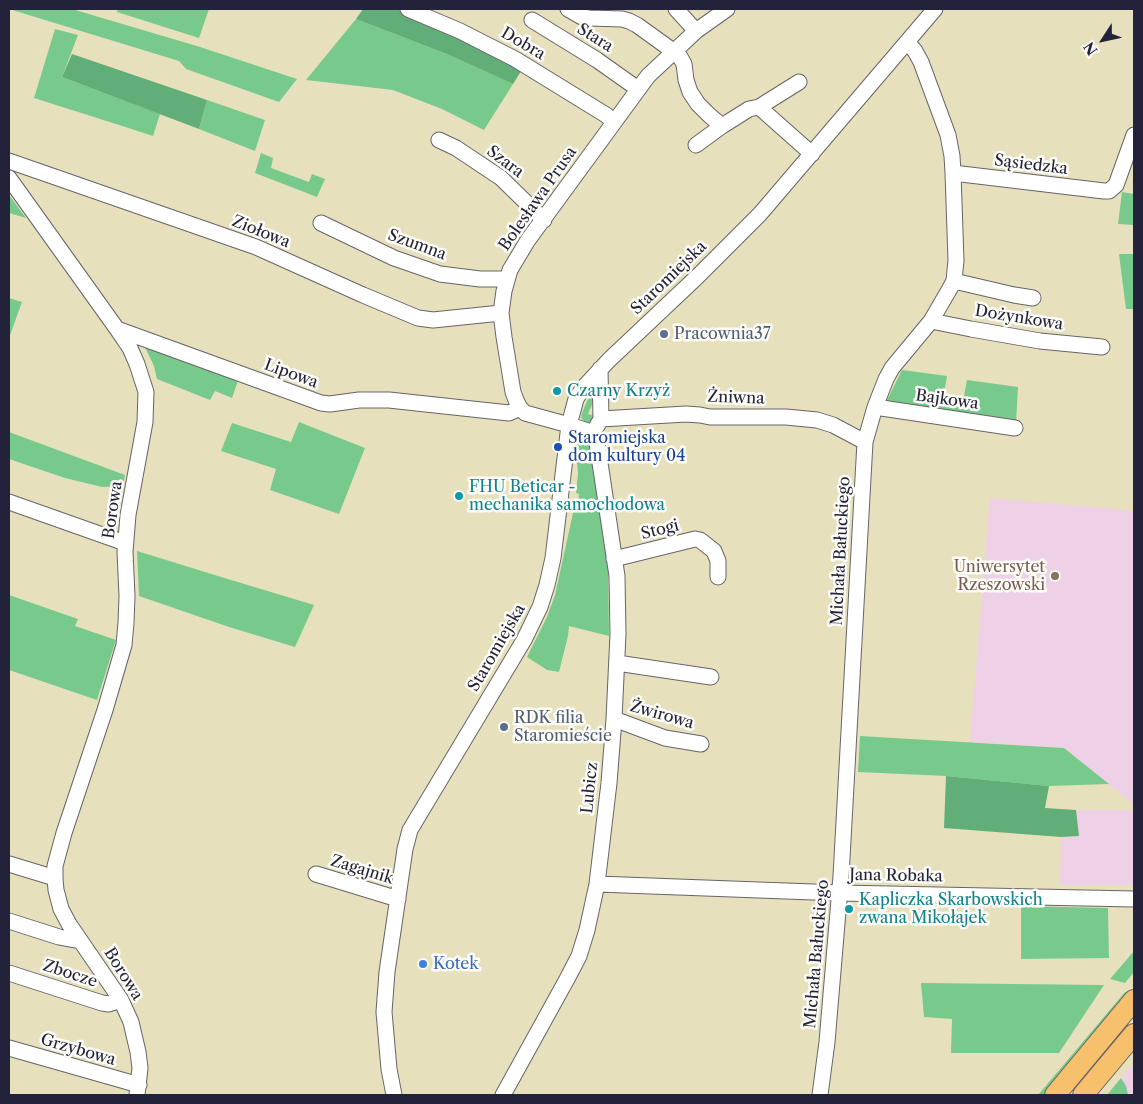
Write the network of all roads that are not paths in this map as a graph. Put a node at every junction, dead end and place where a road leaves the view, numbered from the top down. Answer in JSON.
{"nodes":[{"id":1,"x":408,"y":9,"type":"edge"},
{"id":2,"x":568,"y":9,"type":"edge"},
{"id":3,"x":676,"y":9,"type":"edge"},
{"id":4,"x":727,"y":9,"type":"edge"},
{"id":5,"x":934,"y":9,"type":"edge"},
{"id":6,"x":532,"y":20,"type":"dead end"},
{"id":7,"x":696,"y":31,"type":"junction"},
{"id":8,"x":907,"y":42,"type":"junction"},
{"id":9,"x":673,"y":51,"type":"junction"},
{"id":10,"x":799,"y":82,"type":"dead end"},
{"id":11,"x":638,"y":89,"type":"junction"},
{"id":12,"x":759,"y":108,"type":"junction"},
{"id":13,"x":614,"y":122,"type":"junction"},
{"id":14,"x":722,"y":126,"type":"junction"},
{"id":15,"x":1134,"y":135,"type":"edge"},
{"id":16,"x":439,"y":140,"type":"dead end"},
{"id":17,"x":696,"y":146,"type":"dead end"},
{"id":18,"x":812,"y":154,"type":"junction"},
{"id":19,"x":9,"y":161,"type":"edge"},
{"id":20,"x":953,"y":173,"type":"junction"},
{"id":21,"x":9,"y":178,"type":"edge"},
{"id":22,"x":544,"y":220,"type":"junction"},
{"id":23,"x":321,"y":224,"type":"dead end"},
{"id":24,"x":507,"y":279,"type":"junction"},
{"id":25,"x":954,"y":281,"type":"junction"},
{"id":26,"x":1033,"y":298,"type":"dead end"},
{"id":27,"x":502,"y":313,"type":"junction"},
{"id":28,"x":931,"y":321,"type":"junction"},
{"id":29,"x":118,"y":329,"type":"junction"},
{"id":30,"x":1102,"y":348,"type":"dead end"},
{"id":31,"x":600,"y":370,"type":"junction"},
{"id":32,"x":875,"y":407,"type":"junction"},
{"id":33,"x":520,"y":408,"type":"junction"},
{"id":34,"x":601,"y":419,"type":"junction"},
{"id":35,"x":569,"y":425,"type":"junction"},
{"id":36,"x":1015,"y":428,"type":"dead end"},
{"id":37,"x":593,"y":434,"type":"junction"},
{"id":38,"x":865,"y":442,"type":"junction"},
{"id":39,"x":9,"y":502,"type":"edge"},
{"id":40,"x":125,"y":543,"type":"junction"},
{"id":41,"x":614,"y":559,"type":"junction"},
{"id":42,"x":718,"y":577,"type":"dead end"},
{"id":43,"x":617,"y":662,"type":"junction"},
{"id":44,"x":711,"y":677,"type":"dead end"},
{"id":45,"x":614,"y":719,"type":"junction"},
{"id":46,"x":701,"y":744,"type":"dead end"},
{"id":47,"x":9,"y":864,"type":"edge"},
{"id":48,"x":316,"y":874,"type":"dead end"},
{"id":49,"x":55,"y":878,"type":"junction"},
{"id":50,"x":597,"y":884,"type":"junction"},
{"id":51,"x":840,"y":893,"type":"junction"},
{"id":52,"x":398,"y":899,"type":"junction"},
{"id":53,"x":1134,"y":899,"type":"edge"},
{"id":54,"x":9,"y":921,"type":"edge"},
{"id":55,"x":80,"y":941,"type":"junction"},
{"id":56,"x":9,"y":972,"type":"edge"},
{"id":57,"x":121,"y":1000,"type":"junction"},
{"id":58,"x":1134,"y":1000,"type":"edge"},
{"id":59,"x":1134,"y":1034,"type":"edge"},
{"id":60,"x":9,"y":1048,"type":"edge"},
{"id":61,"x":1085,"y":1059,"type":"junction"},
{"id":62,"x":1112,"y":1060,"type":"junction"},
{"id":63,"x":138,"y":1090,"type":"edge"},
{"id":64,"x":394,"y":1095,"type":"edge"},
{"id":65,"x":503,"y":1095,"type":"edge"},
{"id":66,"x":820,"y":1095,"type":"edge"},
{"id":67,"x":1055,"y":1095,"type":"edge"},
{"id":68,"x":1082,"y":1095,"type":"edge"}],
"edges":[{"from":1,"to":13,"type":"street","name":"Dobra"},
{"from":2,"to":9,"type":"street"},
{"from":3,"to":7,"type":"street"},
{"from":4,"to":7,"type":"street","name":"Bolesława Prusa"},
{"from":5,"to":8,"type":"street","name":"Staromiejska"},
{"from":6,"to":11,"type":"street","name":"Stara"},
{"from":7,"to":9,"type":"street","name":"Bolesława Prusa"},
{"from":8,"to":18,"type":"street","name":"Staromiejska"},
{"from":8,"to":20,"type":"street","name":"Michała Bałuckiego"},
{"from":9,"to":11,"type":"street","name":"Bolesława Prusa"},
{"from":9,"to":14,"type":"street"},
{"from":10,"to":12,"type":"street"},
{"from":11,"to":13,"type":"street","name":"Bolesława Prusa"},
{"from":12,"to":14,"type":"street"},
{"from":12,"to":18,"type":"street"},
{"from":13,"to":22,"type":"street","name":"Bolesława Prusa"},
{"from":14,"to":17,"type":"street"},
{"from":15,"to":20,"type":"street","name":"Sąsiedzka"},
{"from":16,"to":22,"type":"street","name":"Szara"},
{"from":18,"to":31,"type":"street","name":"Staromiejska"},
{"from":19,"to":27,"type":"street","name":"Ziołowa"},
{"from":20,"to":25,"type":"street","name":"Michała Bałuckiego"},
{"from":21,"to":29,"type":"street","name":"Borowa"},
{"from":22,"to":24,"type":"street","name":"Bolesława Prusa"},
{"from":23,"to":24,"type":"street","name":"Szumna"},
{"from":24,"to":27,"type":"street","name":"Bolesława Prusa"},
{"from":25,"to":26,"type":"street"},
{"from":25,"to":28,"type":"street","name":"Michała Bałuckiego"},
{"from":27,"to":33,"type":"street","name":"Bolesława Prusa"},
{"from":28,"to":30,"type":"street","name":"Dożynkowa"},
{"from":28,"to":32,"type":"street","name":"Michała Bałuckiego"},
{"from":29,"to":33,"type":"street","name":"Lipowa"},
{"from":29,"to":40,"type":"street","name":"Borowa"},
{"from":31,"to":34,"type":"street"},
{"from":31,"to":35,"type":"street","name":"Staromiejska"},
{"from":32,"to":36,"type":"street","name":"Bajkowa"},
{"from":32,"to":38,"type":"street","name":"Michała Bałuckiego"},
{"from":33,"to":35,"type":"street"},
{"from":34,"to":37,"type":"street"},
{"from":34,"to":38,"type":"street","name":"Żniwna"},
{"from":35,"to":37,"type":"street"},
{"from":35,"to":52,"type":"street","name":"Staromiejska"},
{"from":37,"to":41,"type":"street","name":"Lubicz"},
{"from":38,"to":51,"type":"street","name":"Michała Bałuckiego"},
{"from":39,"to":40,"type":"street"},
{"from":40,"to":49,"type":"street","name":"Borowa"},
{"from":41,"to":42,"type":"street","name":"Stogi"},
{"from":41,"to":43,"type":"street","name":"Lubicz"},
{"from":43,"to":44,"type":"street"},
{"from":43,"to":45,"type":"street","name":"Lubicz"},
{"from":45,"to":46,"type":"street","name":"Żwirowa"},
{"from":45,"to":50,"type":"street","name":"Lubicz"},
{"from":47,"to":49,"type":"street"},
{"from":48,"to":52,"type":"street","name":"Zagajnik"},
{"from":49,"to":55,"type":"street","name":"Borowa"},
{"from":50,"to":51,"type":"street","name":"Jana Robaka"},
{"from":50,"to":65,"type":"street","name":"Lubicz"},
{"from":51,"to":53,"type":"street","name":"Jana Robaka"},
{"from":51,"to":66,"type":"street","name":"Michała Bałuckiego"},
{"from":52,"to":64,"type":"street","name":"Staromiejska"},
{"from":54,"to":55,"type":"street"},
{"from":55,"to":57,"type":"street","name":"Borowa"},
{"from":56,"to":57,"type":"street","name":"Zbocze"},
{"from":57,"to":63,"type":"street","name":"Borowa"},
{"from":58,"to":61,"type":"main road"},
{"from":59,"to":62,"type":"main road"},
{"from":60,"to":63,"type":"street","name":"Grzybowa"},
{"from":61,"to":62,"type":"main road"},
{"from":61,"to":67,"type":"main road"},
{"from":62,"to":68,"type":"main road"}]}
